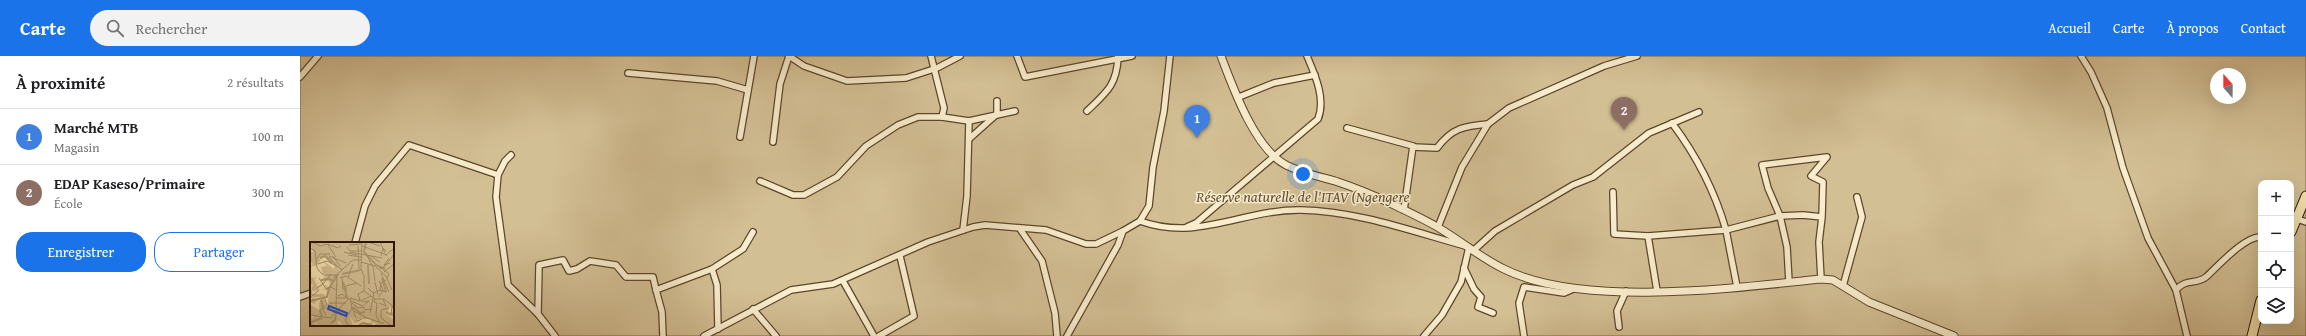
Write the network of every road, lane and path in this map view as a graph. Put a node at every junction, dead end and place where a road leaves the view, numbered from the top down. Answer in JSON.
{"nodes":[{"id":1,"x":318,"y":56,"type":"edge"},
{"id":2,"x":754,"y":56,"type":"edge"},
{"id":3,"x":789,"y":56,"type":"edge"},
{"id":4,"x":931,"y":56,"type":"edge"},
{"id":5,"x":960,"y":56,"type":"edge"},
{"id":6,"x":1016,"y":56,"type":"edge"},
{"id":7,"x":1132,"y":56,"type":"edge"},
{"id":8,"x":1170,"y":56,"type":"edge"},
{"id":9,"x":1221,"y":56,"type":"edge"},
{"id":10,"x":1307,"y":56,"type":"edge"},
{"id":11,"x":1637,"y":56,"type":"edge"},
{"id":12,"x":2081,"y":56,"type":"edge"},
{"id":13,"x":1118,"y":57,"type":"edge"},
{"id":14,"x":935,"y":69,"type":"junction"},
{"id":15,"x":628,"y":74,"type":"dead end"},
{"id":16,"x":1315,"y":75,"type":"junction"},
{"id":17,"x":300,"y":76,"type":"edge"},
{"id":18,"x":748,"y":90,"type":"junction"},
{"id":19,"x":1239,"y":97,"type":"junction"},
{"id":20,"x":997,"y":101,"type":"dead end"},
{"id":21,"x":1015,"y":111,"type":"dead end"},
{"id":22,"x":1087,"y":111,"type":"dead end"},
{"id":23,"x":1700,"y":112,"type":"dead end"},
{"id":24,"x":997,"y":114,"type":"junction"},
{"id":25,"x":942,"y":117,"type":"junction"},
{"id":26,"x":969,"y":121,"type":"junction"},
{"id":27,"x":1672,"y":123,"type":"junction"},
{"id":28,"x":1488,"y":124,"type":"junction"},
{"id":29,"x":1348,"y":128,"type":"dead end"},
{"id":30,"x":740,"y":137,"type":"dead end"},
{"id":31,"x":968,"y":139,"type":"junction"},
{"id":32,"x":773,"y":142,"type":"dead end"},
{"id":33,"x":1413,"y":147,"type":"junction"},
{"id":34,"x":511,"y":155,"type":"dead end"},
{"id":35,"x":1273,"y":156,"type":"junction"},
{"id":36,"x":498,"y":175,"type":"junction"},
{"id":37,"x":760,"y":181,"type":"dead end"},
{"id":38,"x":1613,"y":192,"type":"dead end"},
{"id":39,"x":2306,"y":196,"type":"edge"},
{"id":40,"x":1857,"y":197,"type":"dead end"},
{"id":41,"x":1404,"y":210,"type":"junction"},
{"id":42,"x":1780,"y":216,"type":"junction"},
{"id":43,"x":1822,"y":216,"type":"junction"},
{"id":44,"x":1140,"y":221,"type":"junction"},
{"id":45,"x":2304,"y":221,"type":"edge"},
{"id":46,"x":1020,"y":228,"type":"junction"},
{"id":47,"x":1438,"y":228,"type":"junction"},
{"id":48,"x":1175,"y":229,"type":"junction"},
{"id":49,"x":2294,"y":229,"type":"edge"},
{"id":50,"x":963,"y":230,"type":"junction"},
{"id":51,"x":1726,"y":230,"type":"junction"},
{"id":52,"x":1123,"y":231,"type":"junction"},
{"id":53,"x":752,"y":232,"type":"dead end"},
{"id":54,"x":1648,"y":236,"type":"junction"},
{"id":55,"x":2258,"y":236,"type":"edge"},
{"id":56,"x":355,"y":242,"type":"edge"},
{"id":57,"x":1471,"y":249,"type":"junction"},
{"id":58,"x":900,"y":256,"type":"junction"},
{"id":59,"x":1464,"y":268,"type":"junction"},
{"id":60,"x":712,"y":270,"type":"junction"},
{"id":61,"x":1820,"y":279,"type":"junction"},
{"id":62,"x":843,"y":281,"type":"junction"},
{"id":63,"x":1789,"y":282,"type":"junction"},
{"id":64,"x":1843,"y":286,"type":"junction"},
{"id":65,"x":1737,"y":287,"type":"junction"},
{"id":66,"x":1573,"y":288,"type":"junction"},
{"id":67,"x":656,"y":290,"type":"junction"},
{"id":68,"x":2176,"y":290,"type":"junction"},
{"id":69,"x":1626,"y":291,"type":"junction"},
{"id":70,"x":1657,"y":291,"type":"junction"},
{"id":71,"x":310,"y":293,"type":"edge"},
{"id":72,"x":300,"y":297,"type":"edge"},
{"id":73,"x":754,"y":309,"type":"junction"},
{"id":74,"x":2258,"y":312,"type":"edge"},
{"id":75,"x":1493,"y":313,"type":"dead end"},
{"id":76,"x":538,"y":314,"type":"junction"},
{"id":77,"x":1619,"y":327,"type":"dead end"},
{"id":78,"x":718,"y":329,"type":"junction"},
{"id":79,"x":555,"y":336,"type":"edge"},
{"id":80,"x":663,"y":336,"type":"edge"},
{"id":81,"x":704,"y":336,"type":"edge"},
{"id":82,"x":776,"y":336,"type":"edge"},
{"id":83,"x":874,"y":336,"type":"edge"},
{"id":84,"x":879,"y":336,"type":"edge"},
{"id":85,"x":1057,"y":336,"type":"edge"},
{"id":86,"x":1067,"y":336,"type":"edge"},
{"id":87,"x":1424,"y":336,"type":"edge"},
{"id":88,"x":1524,"y":336,"type":"edge"},
{"id":89,"x":1954,"y":336,"type":"edge"},
{"id":90,"x":2187,"y":336,"type":"edge"},
{"id":91,"x":2252,"y":336,"type":"edge"}],
"edges":[{"from":1,"to":17,"type":"street"},
{"from":2,"to":18,"type":"street"},
{"from":3,"to":14,"type":"street"},
{"from":3,"to":32,"type":"street"},
{"from":4,"to":14,"type":"street"},
{"from":5,"to":14,"type":"street"},
{"from":6,"to":13,"type":"street"},
{"from":7,"to":13,"type":"street"},
{"from":8,"to":44,"type":"street"},
{"from":9,"to":19,"type":"street"},
{"from":10,"to":16,"type":"street"},
{"from":11,"to":28,"type":"street"},
{"from":12,"to":68,"type":"street"},
{"from":13,"to":22,"type":"street"},
{"from":14,"to":25,"type":"street"},
{"from":15,"to":18,"type":"street"},
{"from":16,"to":19,"type":"street"},
{"from":16,"to":35,"type":"street"},
{"from":18,"to":30,"type":"street"},
{"from":19,"to":35,"type":"street"},
{"from":20,"to":24,"type":"street"},
{"from":21,"to":24,"type":"street"},
{"from":23,"to":27,"type":"street"},
{"from":24,"to":26,"type":"street"},
{"from":24,"to":31,"type":"street"},
{"from":25,"to":26,"type":"street"},
{"from":25,"to":37,"type":"street"},
{"from":26,"to":31,"type":"street"},
{"from":27,"to":51,"type":"street"},
{"from":27,"to":57,"type":"street"},
{"from":28,"to":33,"type":"street"},
{"from":28,"to":47,"type":"street"},
{"from":29,"to":33,"type":"street"},
{"from":31,"to":50,"type":"street"},
{"from":33,"to":41,"type":"street"},
{"from":34,"to":36,"type":"street"},
{"from":35,"to":41,"type":"street"},
{"from":35,"to":48,"type":"street"},
{"from":36,"to":56,"type":"street"},
{"from":36,"to":76,"type":"street"},
{"from":38,"to":54,"type":"street"},
{"from":39,"to":45,"type":"highway"},
{"from":40,"to":64,"type":"street"},
{"from":41,"to":47,"type":"street"},
{"from":42,"to":43,"type":"street"},
{"from":42,"to":43,"type":"street"},
{"from":42,"to":51,"type":"street"},
{"from":42,"to":63,"type":"street"},
{"from":43,"to":61,"type":"street"},
{"from":44,"to":48,"type":"street"},
{"from":44,"to":52,"type":"street"},
{"from":45,"to":49,"type":"highway"},
{"from":46,"to":50,"type":"street"},
{"from":46,"to":52,"type":"street"},
{"from":46,"to":85,"type":"street"},
{"from":47,"to":57,"type":"street"},
{"from":48,"to":57,"type":"street"},
{"from":50,"to":58,"type":"street"},
{"from":51,"to":54,"type":"street"},
{"from":51,"to":65,"type":"street"},
{"from":52,"to":86,"type":"street"},
{"from":53,"to":60,"type":"street"},
{"from":54,"to":70,"type":"street"},
{"from":55,"to":68,"type":"street"},
{"from":57,"to":59,"type":"street"},
{"from":57,"to":66,"type":"street"},
{"from":58,"to":62,"type":"street"},
{"from":58,"to":84,"type":"street"},
{"from":59,"to":75,"type":"street"},
{"from":59,"to":87,"type":"street"},
{"from":60,"to":67,"type":"street"},
{"from":60,"to":78,"type":"street"},
{"from":61,"to":63,"type":"street"},
{"from":61,"to":64,"type":"street"},
{"from":62,"to":73,"type":"street"},
{"from":62,"to":83,"type":"street"},
{"from":63,"to":65,"type":"street"},
{"from":64,"to":89,"type":"street"},
{"from":65,"to":70,"type":"street"},
{"from":66,"to":69,"type":"street"},
{"from":66,"to":88,"type":"street"},
{"from":67,"to":76,"type":"street"},
{"from":67,"to":80,"type":"street"},
{"from":68,"to":90,"type":"street"},
{"from":69,"to":70,"type":"street"},
{"from":69,"to":77,"type":"street"},
{"from":71,"to":72,"type":"street"},
{"from":73,"to":78,"type":"street"},
{"from":73,"to":82,"type":"street"},
{"from":74,"to":91,"type":"highway"},
{"from":76,"to":79,"type":"street"},
{"from":78,"to":81,"type":"street"}]}
